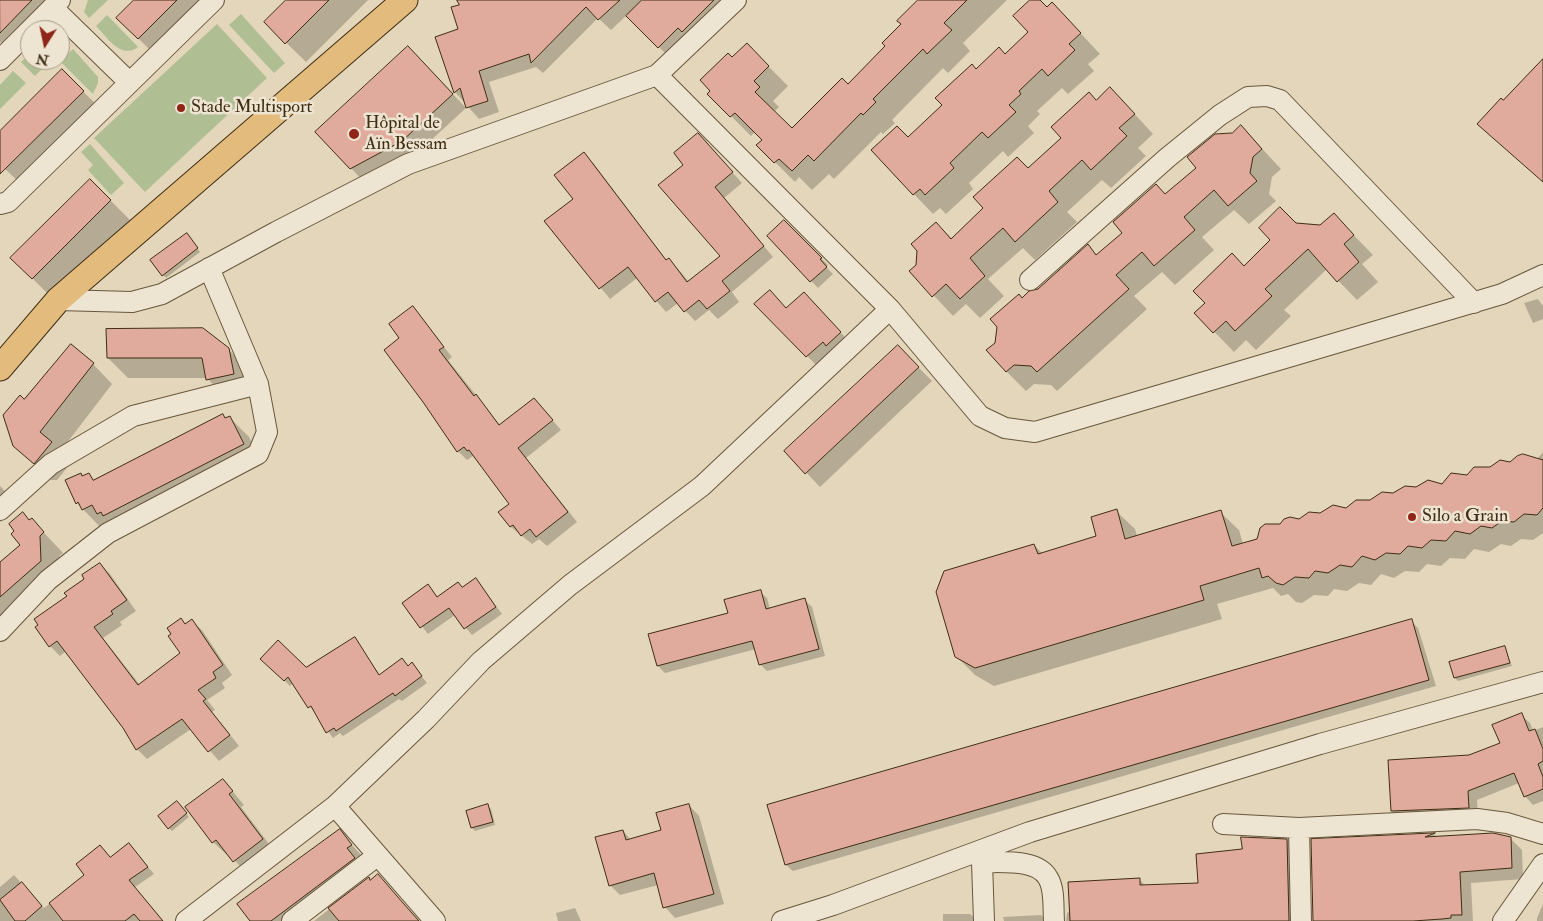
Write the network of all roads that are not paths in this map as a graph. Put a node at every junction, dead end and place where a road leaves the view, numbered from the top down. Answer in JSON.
{"nodes":[{"id":1,"x":214,"y":0,"type":"edge"},
{"id":2,"x":405,"y":0,"type":"edge"},
{"id":3,"x":736,"y":0,"type":"edge"},
{"id":4,"x":57,"y":4,"type":"edge"},
{"id":5,"x":40,"y":20,"type":"edge"},
{"id":6,"x":20,"y":40,"type":"edge"},
{"id":7,"x":0,"y":60,"type":"edge"},
{"id":8,"x":657,"y":75,"type":"junction"},
{"id":9,"x":130,"y":82,"type":"junction"},
{"id":10,"x":0,"y":204,"type":"edge"},
{"id":11,"x":210,"y":268,"type":"junction"},
{"id":12,"x":1543,"y":275,"type":"edge"},
{"id":13,"x":1030,"y":280,"type":"dead end"},
{"id":14,"x":58,"y":300,"type":"junction"},
{"id":15,"x":1474,"y":303,"type":"junction"},
{"id":16,"x":890,"y":309,"type":"junction"},
{"id":17,"x":0,"y":368,"type":"edge"},
{"id":18,"x":258,"y":384,"type":"junction"},
{"id":19,"x":0,"y":510,"type":"edge"},
{"id":20,"x":0,"y":631,"type":"edge"},
{"id":21,"x":1543,"y":682,"type":"edge"},
{"id":22,"x":335,"y":806,"type":"junction"},
{"id":23,"x":1223,"y":824,"type":"dead end"},
{"id":24,"x":1299,"y":828,"type":"junction"},
{"id":25,"x":1543,"y":834,"type":"edge"},
{"id":26,"x":377,"y":856,"type":"junction"},
{"id":27,"x":981,"y":856,"type":"junction"},
{"id":28,"x":1543,"y":864,"type":"edge"},
{"id":29,"x":192,"y":919,"type":"edge"},
{"id":30,"x":292,"y":921,"type":"edge"},
{"id":31,"x":435,"y":921,"type":"edge"},
{"id":32,"x":782,"y":921,"type":"edge"},
{"id":33,"x":984,"y":921,"type":"edge"},
{"id":34,"x":1054,"y":921,"type":"edge"},
{"id":35,"x":1300,"y":921,"type":"edge"},
{"id":36,"x":1503,"y":921,"type":"edge"}],
"edges":[{"from":1,"to":9,"type":"street"},
{"from":2,"to":14,"type":"main road"},
{"from":3,"to":8,"type":"street"},
{"from":4,"to":5,"type":"street"},
{"from":4,"to":9,"type":"street"},
{"from":6,"to":7,"type":"street"},
{"from":8,"to":11,"type":"street"},
{"from":8,"to":16,"type":"street"},
{"from":9,"to":10,"type":"street"},
{"from":11,"to":14,"type":"street"},
{"from":11,"to":18,"type":"street"},
{"from":12,"to":15,"type":"street"},
{"from":13,"to":15,"type":"street"},
{"from":14,"to":17,"type":"main road"},
{"from":15,"to":16,"type":"street"},
{"from":16,"to":22,"type":"street"},
{"from":18,"to":19,"type":"street"},
{"from":18,"to":20,"type":"street"},
{"from":21,"to":27,"type":"street"},
{"from":22,"to":26,"type":"street"},
{"from":22,"to":29,"type":"street"},
{"from":23,"to":24,"type":"street"},
{"from":24,"to":25,"type":"street"},
{"from":24,"to":35,"type":"street"},
{"from":26,"to":30,"type":"street"},
{"from":26,"to":31,"type":"street"},
{"from":27,"to":32,"type":"street"},
{"from":27,"to":33,"type":"street"},
{"from":27,"to":34,"type":"street"},
{"from":28,"to":36,"type":"street"}]}
